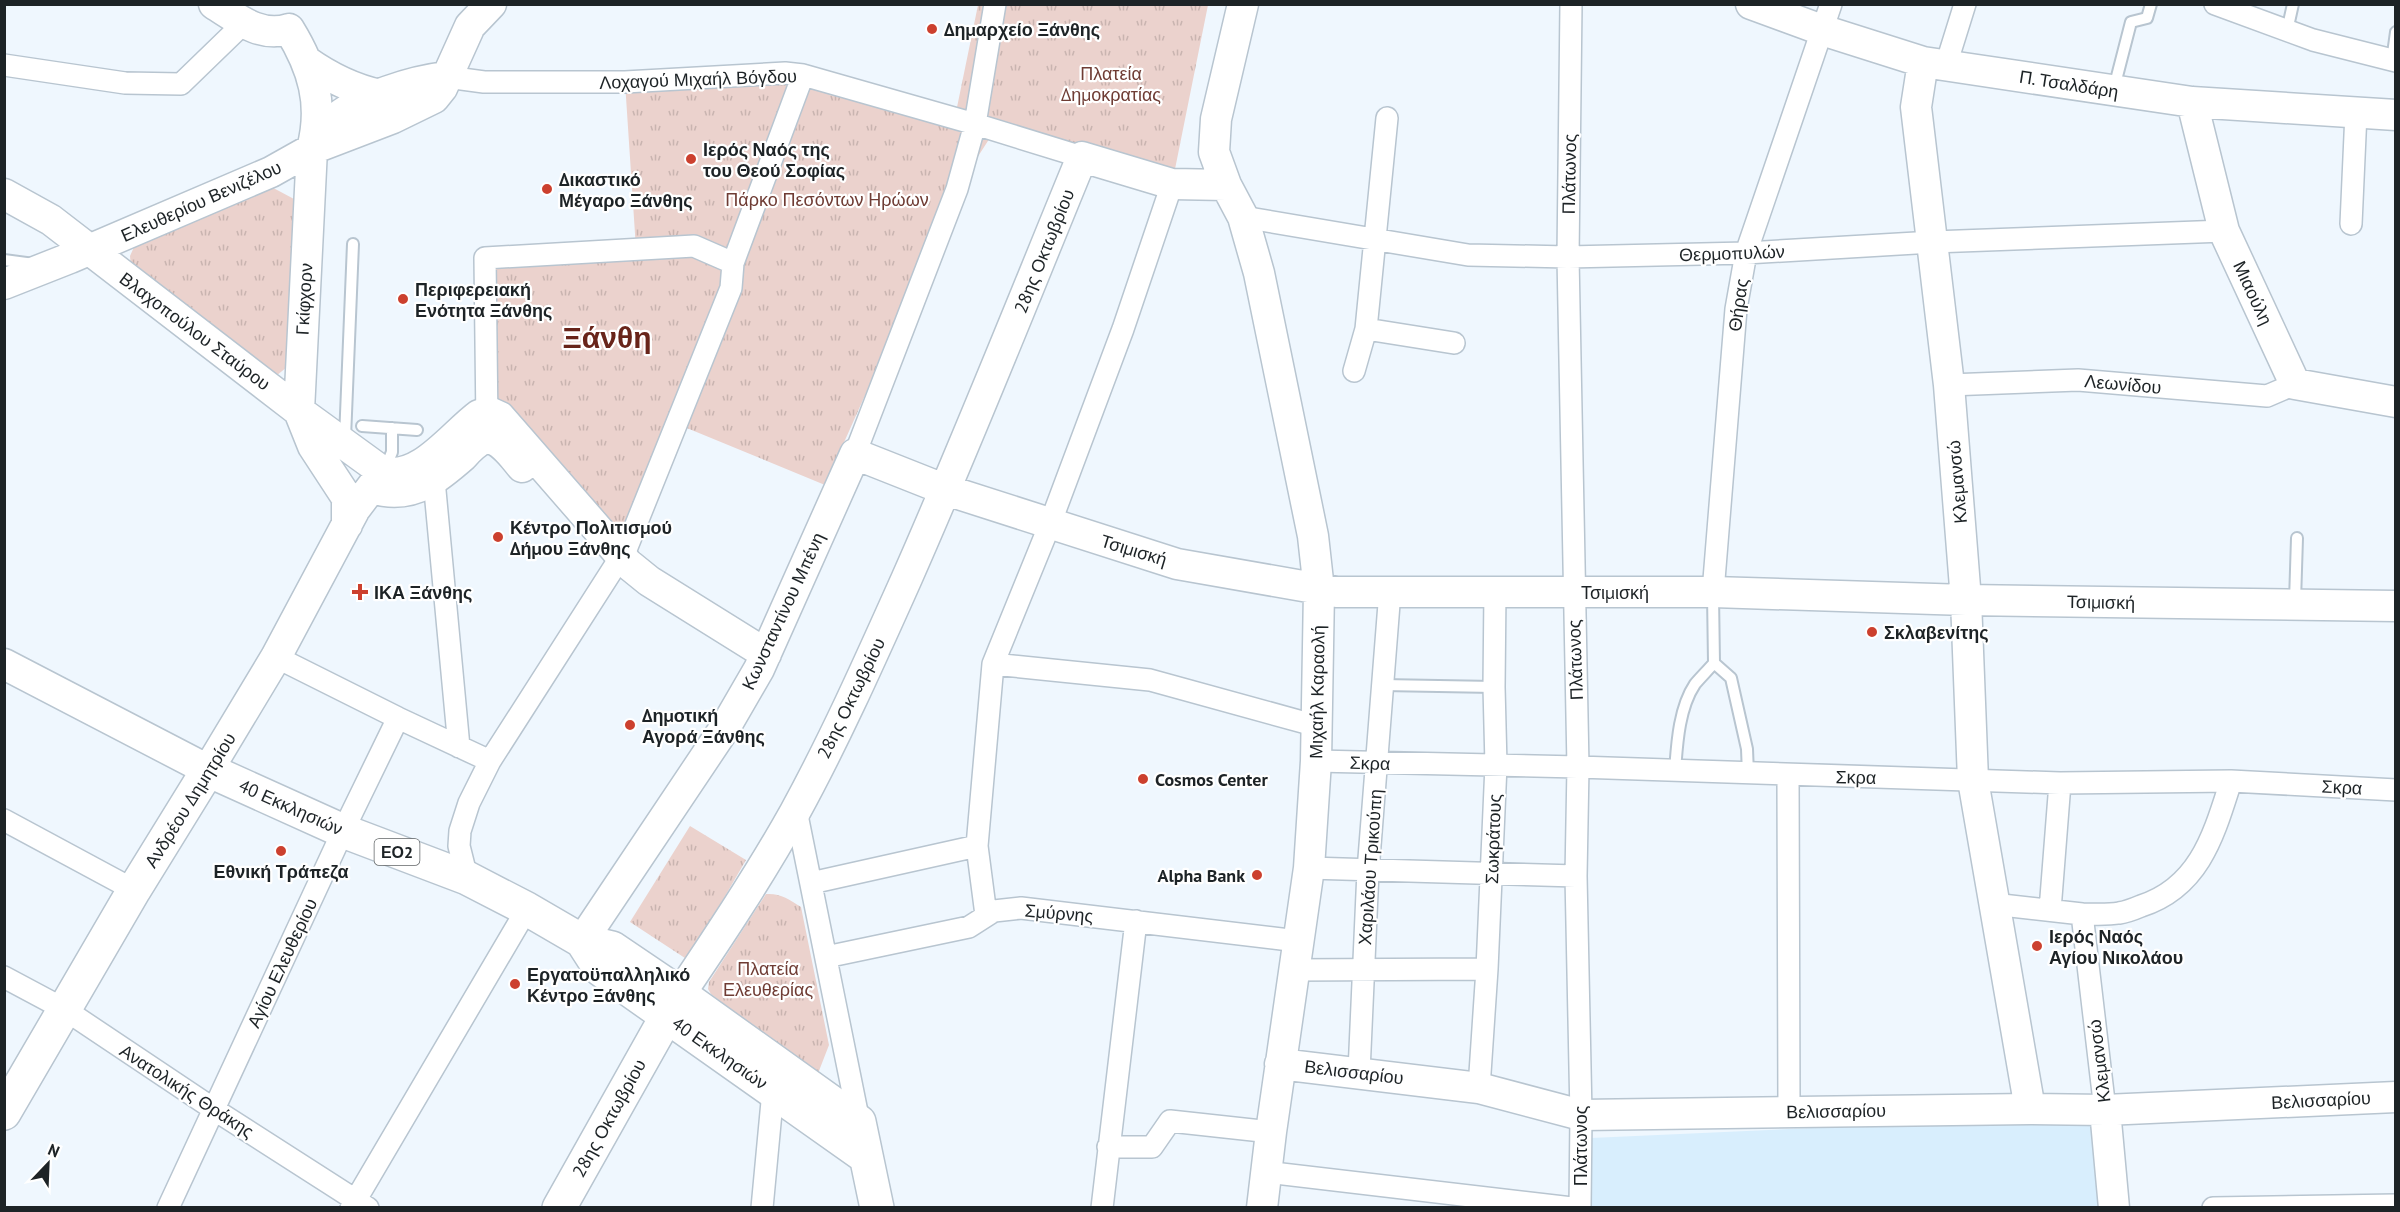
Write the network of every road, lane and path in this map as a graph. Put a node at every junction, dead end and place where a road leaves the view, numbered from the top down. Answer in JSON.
{"nodes":[{"id":1,"x":214,"y":4,"type":"edge"},
{"id":2,"x":995,"y":4,"type":"edge"},
{"id":3,"x":1243,"y":4,"type":"edge"},
{"id":4,"x":1571,"y":4,"type":"edge"},
{"id":5,"x":1751,"y":4,"type":"edge"},
{"id":6,"x":2151,"y":4,"type":"edge"},
{"id":7,"x":2215,"y":4,"type":"edge"},
{"id":8,"x":2293,"y":4,"type":"edge"},
{"id":9,"x":1959,"y":6,"type":"edge"},
{"id":10,"x":481,"y":8,"type":"edge"},
{"id":11,"x":286,"y":17,"type":"edge"},
{"id":12,"x":1826,"y":17,"type":"edge"},
{"id":13,"x":244,"y":23,"type":"junction"},
{"id":14,"x":2287,"y":31,"type":"junction"},
{"id":15,"x":2396,"y":32,"type":"edge"},
{"id":16,"x":306,"y":61,"type":"junction"},
{"id":17,"x":2394,"y":61,"type":"edge"},
{"id":18,"x":1935,"y":63,"type":"junction"},
{"id":19,"x":4,"y":64,"type":"edge"},
{"id":20,"x":803,"y":75,"type":"junction"},
{"id":21,"x":447,"y":77,"type":"junction"},
{"id":22,"x":2114,"y":90,"type":"junction"},
{"id":23,"x":380,"y":95,"type":"junction"},
{"id":24,"x":2192,"y":102,"type":"junction"},
{"id":25,"x":2356,"y":113,"type":"junction"},
{"id":26,"x":2396,"y":115,"type":"edge"},
{"id":27,"x":1387,"y":118,"type":"dead end"},
{"id":28,"x":975,"y":123,"type":"junction"},
{"id":29,"x":312,"y":149,"type":"junction"},
{"id":30,"x":1082,"y":157,"type":"junction"},
{"id":31,"x":1172,"y":184,"type":"junction"},
{"id":32,"x":1226,"y":185,"type":"junction"},
{"id":33,"x":4,"y":194,"type":"edge"},
{"id":34,"x":4,"y":213,"type":"edge"},
{"id":35,"x":1243,"y":217,"type":"junction"},
{"id":36,"x":2351,"y":224,"type":"dead end"},
{"id":37,"x":2224,"y":231,"type":"junction"},
{"id":38,"x":1373,"y":238,"type":"junction"},
{"id":39,"x":1933,"y":242,"type":"junction"},
{"id":40,"x":353,"y":244,"type":"dead end"},
{"id":41,"x":80,"y":254,"type":"junction"},
{"id":42,"x":1746,"y":254,"type":"junction"},
{"id":43,"x":1568,"y":257,"type":"junction"},
{"id":44,"x":4,"y":260,"type":"edge"},
{"id":45,"x":733,"y":263,"type":"junction"},
{"id":46,"x":42,"y":268,"type":"junction"},
{"id":47,"x":4,"y":284,"type":"edge"},
{"id":48,"x":1366,"y":329,"type":"junction"},
{"id":49,"x":1454,"y":344,"type":"dead end"},
{"id":50,"x":1354,"y":371,"type":"dead end"},
{"id":51,"x":2295,"y":384,"type":"junction"},
{"id":52,"x":1949,"y":385,"type":"junction"},
{"id":53,"x":2396,"y":402,"type":"edge"},
{"id":54,"x":299,"y":411,"type":"junction"},
{"id":55,"x":487,"y":425,"type":"junction"},
{"id":56,"x":392,"y":428,"type":"junction"},
{"id":57,"x":417,"y":430,"type":"dead end"},
{"id":58,"x":353,"y":436,"type":"junction"},
{"id":59,"x":313,"y":446,"type":"junction"},
{"id":60,"x":855,"y":454,"type":"junction"},
{"id":61,"x":377,"y":479,"type":"junction"},
{"id":62,"x":434,"y":480,"type":"junction"},
{"id":63,"x":946,"y":490,"type":"junction"},
{"id":64,"x":1050,"y":524,"type":"junction"},
{"id":65,"x":347,"y":525,"type":"junction"},
{"id":66,"x":2297,"y":538,"type":"dead end"},
{"id":67,"x":617,"y":564,"type":"junction"},
{"id":68,"x":1319,"y":590,"type":"junction"},
{"id":69,"x":1390,"y":591,"type":"junction"},
{"id":70,"x":1495,"y":591,"type":"junction"},
{"id":71,"x":1573,"y":592,"type":"junction"},
{"id":72,"x":1713,"y":592,"type":"junction"},
{"id":73,"x":1966,"y":600,"type":"junction"},
{"id":74,"x":2295,"y":605,"type":"junction"},
{"id":75,"x":2396,"y":606,"type":"edge"},
{"id":76,"x":276,"y":657,"type":"junction"},
{"id":77,"x":762,"y":662,"type":"junction"},
{"id":78,"x":1714,"y":663,"type":"junction"},
{"id":79,"x":4,"y":664,"type":"edge"},
{"id":80,"x":993,"y":664,"type":"junction"},
{"id":81,"x":1383,"y":685,"type":"junction"},
{"id":82,"x":1494,"y":687,"type":"junction"},
{"id":83,"x":398,"y":718,"type":"junction"},
{"id":84,"x":1317,"y":726,"type":"junction"},
{"id":85,"x":459,"y":747,"type":"junction"},
{"id":86,"x":490,"y":760,"type":"junction"},
{"id":87,"x":1316,"y":761,"type":"junction"},
{"id":88,"x":1377,"y":763,"type":"junction"},
{"id":89,"x":1496,"y":765,"type":"junction"},
{"id":90,"x":1578,"y":767,"type":"junction"},
{"id":91,"x":208,"y":770,"type":"junction"},
{"id":92,"x":1675,"y":771,"type":"junction"},
{"id":93,"x":1748,"y":774,"type":"junction"},
{"id":94,"x":1788,"y":775,"type":"junction"},
{"id":95,"x":1973,"y":780,"type":"junction"},
{"id":96,"x":2231,"y":781,"type":"junction"},
{"id":97,"x":2060,"y":783,"type":"junction"},
{"id":98,"x":2396,"y":790,"type":"edge"},
{"id":99,"x":796,"y":810,"type":"junction"},
{"id":100,"x":4,"y":820,"type":"edge"},
{"id":101,"x":343,"y":831,"type":"junction"},
{"id":102,"x":977,"y":846,"type":"junction"},
{"id":103,"x":1309,"y":868,"type":"junction"},
{"id":104,"x":1368,"y":871,"type":"junction"},
{"id":105,"x":1491,"y":873,"type":"junction"},
{"id":106,"x":1576,"y":876,"type":"junction"},
{"id":107,"x":467,"y":878,"type":"junction"},
{"id":108,"x":811,"y":883,"type":"junction"},
{"id":109,"x":134,"y":890,"type":"junction"},
{"id":110,"x":1993,"y":904,"type":"junction"},
{"id":111,"x":527,"y":909,"type":"junction"},
{"id":112,"x":2050,"y":910,"type":"junction"},
{"id":113,"x":2082,"y":914,"type":"junction"},
{"id":114,"x":986,"y":915,"type":"junction"},
{"id":115,"x":1136,"y":921,"type":"junction"},
{"id":116,"x":582,"y":941,"type":"junction"},
{"id":117,"x":1296,"y":955,"type":"junction"},
{"id":118,"x":826,"y":957,"type":"junction"},
{"id":119,"x":1487,"y":969,"type":"junction"},
{"id":120,"x":1364,"y":971,"type":"junction"},
{"id":121,"x":4,"y":976,"type":"edge"},
{"id":122,"x":673,"y":1005,"type":"junction"},
{"id":123,"x":64,"y":1009,"type":"junction"},
{"id":124,"x":1280,"y":1064,"type":"junction"},
{"id":125,"x":1359,"y":1072,"type":"junction"},
{"id":126,"x":1479,"y":1088,"type":"junction"},
{"id":127,"x":773,"y":1091,"type":"junction"},
{"id":128,"x":2396,"y":1097,"type":"edge"},
{"id":129,"x":2030,"y":1108,"type":"junction"},
{"id":130,"x":215,"y":1110,"type":"junction"},
{"id":131,"x":2105,"y":1110,"type":"junction"},
{"id":132,"x":1789,"y":1111,"type":"junction"},
{"id":133,"x":4,"y":1113,"type":"edge"},
{"id":134,"x":1581,"y":1115,"type":"junction"},
{"id":135,"x":859,"y":1122,"type":"junction"},
{"id":136,"x":1271,"y":1132,"type":"junction"},
{"id":137,"x":1108,"y":1147,"type":"junction"},
{"id":138,"x":866,"y":1157,"type":"junction"},
{"id":139,"x":1266,"y":1172,"type":"junction"},
{"id":140,"x":358,"y":1205,"type":"edge"},
{"id":141,"x":2396,"y":1205,"type":"edge"},
{"id":142,"x":168,"y":1208,"type":"edge"},
{"id":143,"x":559,"y":1208,"type":"edge"},
{"id":144,"x":762,"y":1208,"type":"edge"},
{"id":145,"x":877,"y":1208,"type":"edge"},
{"id":146,"x":1102,"y":1208,"type":"edge"},
{"id":147,"x":1262,"y":1208,"type":"edge"},
{"id":148,"x":1572,"y":1208,"type":"edge"},
{"id":149,"x":1580,"y":1208,"type":"edge"},
{"id":150,"x":2114,"y":1208,"type":"edge"},
{"id":151,"x":2213,"y":1208,"type":"edge"}],
"edges":[{"from":1,"to":13,"type":"street"},
{"from":2,"to":28,"type":"street"},
{"from":3,"to":32,"type":"street","name":"Μιχαήλ Καραολή"},
{"from":4,"to":43,"type":"street","name":"Πλάτωνος"},
{"from":5,"to":12,"type":"street","name":"Π. Τσαλδάρη"},
{"from":6,"to":22,"type":"lane"},
{"from":7,"to":14,"type":"street"},
{"from":8,"to":14,"type":"lane"},
{"from":9,"to":18,"type":"street"},
{"from":10,"to":21,"type":"street"},
{"from":11,"to":13,"type":"street"},
{"from":11,"to":16,"type":"street"},
{"from":11,"to":29,"type":"street"},
{"from":12,"to":18,"type":"street","name":"Π. Τσαλδάρη"},
{"from":12,"to":42,"type":"street","name":"Θήρας"},
{"from":13,"to":19,"type":"street"},
{"from":14,"to":17,"type":"street"},
{"from":15,"to":17,"type":"lane"},
{"from":16,"to":23,"type":"street"},
{"from":16,"to":29,"type":"street"},
{"from":18,"to":22,"type":"street","name":"Π. Τσαλδάρη"},
{"from":18,"to":39,"type":"street","name":"Κλεμανσώ"},
{"from":20,"to":21,"type":"street","name":"Λοχαγού Μιχαήλ Βόγδου"},
{"from":20,"to":28,"type":"street","name":"Λοχαγού Μιχαήλ Βόγδου"},
{"from":20,"to":45,"type":"street"},
{"from":21,"to":23,"type":"street","name":"Λοχαγού Μιχαήλ Βόγδου"},
{"from":21,"to":29,"type":"street"},
{"from":22,"to":24,"type":"street","name":"Π. Τσαλδάρη"},
{"from":23,"to":29,"type":"street","name":"Λοχαγού Μιχαήλ Βόγδου"},
{"from":24,"to":25,"type":"street","name":"Π. Τσαλδάρη"},
{"from":24,"to":37,"type":"street","name":"Μιαούλη"},
{"from":25,"to":26,"type":"street","name":"Π. Τσαλδάρη"},
{"from":25,"to":36,"type":"street"},
{"from":27,"to":38,"type":"street"},
{"from":28,"to":30,"type":"street","name":"Λοχαγού Μιχαήλ Βόγδου"},
{"from":28,"to":60,"type":"street"},
{"from":29,"to":41,"type":"street","name":"Ελευθερίου Βενιζέλου"},
{"from":29,"to":54,"type":"street","name":"Γκίφχορν"},
{"from":30,"to":31,"type":"street"},
{"from":30,"to":63,"type":"street","name":"28ης Οκτωβρίου"},
{"from":31,"to":32,"type":"street"},
{"from":31,"to":64,"type":"street"},
{"from":32,"to":35,"type":"street","name":"Μιχαήλ Καραολή"},
{"from":33,"to":41,"type":"street","name":"Βλαχοπούλου Σταύρου"},
{"from":34,"to":41,"type":"street","name":"Βλαχοπούλου Σταύρου"},
{"from":35,"to":38,"type":"street","name":"Θερμοπυλών"},
{"from":35,"to":68,"type":"street","name":"Μιχαήλ Καραολή"},
{"from":37,"to":39,"type":"street","name":"Θερμοπυλών"},
{"from":37,"to":51,"type":"street","name":"Μιαούλη"},
{"from":38,"to":43,"type":"street","name":"Θερμοπυλών"},
{"from":38,"to":48,"type":"street"},
{"from":39,"to":42,"type":"street","name":"Θερμοπυλών"},
{"from":39,"to":52,"type":"street","name":"Κλεμανσώ"},
{"from":40,"to":58,"type":"lane"},
{"from":41,"to":46,"type":"street","name":"Ελευθερίου Βενιζέλου"},
{"from":41,"to":54,"type":"street","name":"Βλαχοπούλου Σταύρου"},
{"from":41,"to":59,"type":"street","name":"Βλαχοπούλου Σταύρου"},
{"from":42,"to":43,"type":"street","name":"Θερμοπυλών"},
{"from":42,"to":72,"type":"street","name":"Θήρας"},
{"from":43,"to":71,"type":"street","name":"Πλάτωνος"},
{"from":44,"to":46,"type":"lane"},
{"from":45,"to":55,"type":"street"},
{"from":45,"to":67,"type":"street"},
{"from":46,"to":47,"type":"street","name":"Ελευθερίου Βενιζέλου"},
{"from":48,"to":49,"type":"street"},
{"from":48,"to":50,"type":"street"},
{"from":51,"to":52,"type":"street","name":"Λεωνίδου"},
{"from":51,"to":53,"type":"street"},
{"from":52,"to":73,"type":"street","name":"Κλεμανσώ"},
{"from":54,"to":58,"type":"street","name":"Βλαχοπούλου Σταύρου"},
{"from":54,"to":59,"type":"street","name":"Γκίφχορν"},
{"from":55,"to":61,"type":"street"},
{"from":55,"to":62,"type":"street"},
{"from":55,"to":67,"type":"street"},
{"from":56,"to":57,"type":"lane"},
{"from":56,"to":58,"type":"lane"},
{"from":56,"to":61,"type":"lane"},
{"from":58,"to":61,"type":"street","name":"Βλαχοπούλου Σταύρου"},
{"from":59,"to":61,"type":"street","name":"Βλαχοπούλου Σταύρου"},
{"from":59,"to":65,"type":"street"},
{"from":60,"to":63,"type":"street","name":"Τσιμισκή"},
{"from":60,"to":77,"type":"street","name":"Κωνσταντίνου Μπένη"},
{"from":61,"to":62,"type":"street"},
{"from":61,"to":65,"type":"street","name":"Ανδρέου Δημητρίου"},
{"from":62,"to":85,"type":"street"},
{"from":63,"to":64,"type":"street","name":"Τσιμισκή"},
{"from":63,"to":99,"type":"street","name":"28ης Οκτωβρίου"},
{"from":64,"to":68,"type":"street","name":"Τσιμισκή"},
{"from":64,"to":80,"type":"street"},
{"from":65,"to":76,"type":"street","name":"Ανδρέου Δημητρίου"},
{"from":66,"to":74,"type":"lane"},
{"from":67,"to":77,"type":"street"},
{"from":67,"to":86,"type":"street"},
{"from":68,"to":69,"type":"street","name":"Τσιμισκή"},
{"from":68,"to":84,"type":"street","name":"Μιχαήλ Καραολή"},
{"from":69,"to":70,"type":"street","name":"Τσιμισκή"},
{"from":69,"to":81,"type":"street","name":"Χαριλάου Τρικούπη"},
{"from":70,"to":71,"type":"street","name":"Τσιμισκή"},
{"from":70,"to":82,"type":"street","name":"Σωκράτους"},
{"from":71,"to":72,"type":"street","name":"Τσιμισκή"},
{"from":71,"to":90,"type":"street","name":"Πλάτωνος"},
{"from":72,"to":73,"type":"street","name":"Τσιμισκή"},
{"from":72,"to":78,"type":"lane"},
{"from":73,"to":74,"type":"street","name":"Τσιμισκή"},
{"from":73,"to":95,"type":"street","name":"Κλεμανσώ"},
{"from":74,"to":75,"type":"street","name":"Τσιμισκή"},
{"from":76,"to":83,"type":"street"},
{"from":76,"to":91,"type":"street","name":"Ανδρέου Δημητρίου"},
{"from":77,"to":116,"type":"street","name":"Κωνσταντίνου Μπένη"},
{"from":78,"to":92,"type":"lane"},
{"from":78,"to":93,"type":"lane"},
{"from":79,"to":91,"type":"street","name":"40 Εκκλησιών"},
{"from":80,"to":84,"type":"street"},
{"from":80,"to":102,"type":"street"},
{"from":81,"to":82,"type":"lane"},
{"from":81,"to":88,"type":"street","name":"Χαριλάου Τρικούπη"},
{"from":82,"to":89,"type":"street","name":"Σωκράτους"},
{"from":83,"to":85,"type":"street"},
{"from":83,"to":101,"type":"street","name":"Αγίου Ελευθερίου"},
{"from":84,"to":87,"type":"street","name":"Μιχαήλ Καραολή"},
{"from":85,"to":86,"type":"street"},
{"from":86,"to":107,"type":"street"},
{"from":87,"to":88,"type":"street","name":"Σκρα"},
{"from":87,"to":103,"type":"street","name":"Μιχαήλ Καραολή"},
{"from":88,"to":89,"type":"street","name":"Σκρα"},
{"from":88,"to":104,"type":"street","name":"Χαριλάου Τρικούπη"},
{"from":89,"to":90,"type":"street","name":"Σκρα"},
{"from":89,"to":105,"type":"street","name":"Σωκράτους"},
{"from":90,"to":92,"type":"street","name":"Σκρα"},
{"from":90,"to":106,"type":"street","name":"Πλάτωνος"},
{"from":91,"to":101,"type":"main road","name":"40 Εκκλησιών","number":"ΕΟ2"},
{"from":91,"to":109,"type":"main road","name":"Ανδρέου Δημητρίου"},
{"from":92,"to":93,"type":"street","name":"Σκρα"},
{"from":93,"to":94,"type":"street","name":"Σκρα"},
{"from":94,"to":95,"type":"street","name":"Σκρα"},
{"from":94,"to":132,"type":"street"},
{"from":95,"to":97,"type":"street","name":"Σκρα"},
{"from":95,"to":110,"type":"street","name":"Κλεμανσώ"},
{"from":96,"to":97,"type":"street","name":"Σκρα"},
{"from":96,"to":98,"type":"street","name":"Σκρα"},
{"from":96,"to":113,"type":"street"},
{"from":97,"to":112,"type":"street"},
{"from":99,"to":108,"type":"street"},
{"from":99,"to":122,"type":"street","name":"28ης Οκτωβρίου"},
{"from":100,"to":109,"type":"street"},
{"from":101,"to":107,"type":"main road","name":"40 Εκκλησιών","number":"ΕΟ2"},
{"from":101,"to":130,"type":"street","name":"Αγίου Ελευθερίου"},
{"from":102,"to":108,"type":"street"},
{"from":102,"to":114,"type":"street"},
{"from":103,"to":104,"type":"street"},
{"from":103,"to":117,"type":"street","name":"Μιχαήλ Καραολή"},
{"from":104,"to":105,"type":"street"},
{"from":104,"to":120,"type":"street","name":"Χαριλάου Τρικούπη"},
{"from":105,"to":106,"type":"street"},
{"from":105,"to":119,"type":"street","name":"Σωκράτους"},
{"from":106,"to":134,"type":"street","name":"Πλάτωνος"},
{"from":107,"to":111,"type":"main road","name":"40 Εκκλησιών","number":"ΕΟ2"},
{"from":108,"to":118,"type":"street"},
{"from":109,"to":123,"type":"main road","name":"Ανδρέου Δημητρίου"},
{"from":110,"to":112,"type":"street"},
{"from":110,"to":129,"type":"street","name":"Κλεμανσώ"},
{"from":111,"to":116,"type":"main road","name":"40 Εκκλησιών","number":"ΕΟ2"},
{"from":111,"to":140,"type":"street"},
{"from":112,"to":113,"type":"street"},
{"from":113,"to":131,"type":"street","name":"Κλεμανσώ"},
{"from":114,"to":115,"type":"street","name":"Σμύρνης"},
{"from":114,"to":118,"type":"street","name":"Σμύρνης"},
{"from":115,"to":117,"type":"street","name":"Σμύρνης"},
{"from":115,"to":137,"type":"street"},
{"from":116,"to":122,"type":"main road","name":"40 Εκκλησιών","number":"ΕΟ2"},
{"from":117,"to":120,"type":"street","name":"Σμύρνης"},
{"from":117,"to":124,"type":"street","name":"Μιχαήλ Καραολή"},
{"from":118,"to":135,"type":"street"},
{"from":119,"to":120,"type":"street","name":"Σμύρνης"},
{"from":119,"to":126,"type":"street","name":"Σωκράτους"},
{"from":120,"to":125,"type":"street","name":"Χαριλάου Τρικούπη"},
{"from":121,"to":123,"type":"street","name":"Ανατολικής Θράκης"},
{"from":122,"to":127,"type":"main road","name":"40 Εκκλησιών","number":"ΕΟ2"},
{"from":122,"to":135,"type":"main road","name":"40 Εκκλησιών","number":"ΕΟ2"},
{"from":122,"to":143,"type":"main road","name":"28ης Οκτωβρίου"},
{"from":123,"to":130,"type":"street","name":"Ανατολικής Θράκης"},
{"from":123,"to":133,"type":"main road","name":"Ανδρέου Δημητρίου"},
{"from":124,"to":125,"type":"street","name":"Βελισσαρίου"},
{"from":124,"to":136,"type":"street","name":"Μιχαήλ Καραολή"},
{"from":125,"to":126,"type":"street","name":"Βελισσαρίου"},
{"from":126,"to":134,"type":"street","name":"Βελισσαρίου"},
{"from":127,"to":138,"type":"main road","name":"40 Εκκλησιών","number":"ΕΟ2"},
{"from":127,"to":144,"type":"street"},
{"from":128,"to":131,"type":"street","name":"Βελισσαρίου"},
{"from":129,"to":131,"type":"street","name":"Βελισσαρίου"},
{"from":129,"to":132,"type":"street","name":"Βελισσαρίου"},
{"from":130,"to":140,"type":"street","name":"Ανατολικής Θράκης"},
{"from":130,"to":142,"type":"street","name":"Αγίου Ελευθερίου"},
{"from":131,"to":150,"type":"street","name":"Κλεμανσώ"},
{"from":132,"to":134,"type":"street","name":"Βελισσαρίου"},
{"from":134,"to":149,"type":"street","name":"Πλάτωνος"},
{"from":135,"to":138,"type":"main road"},
{"from":136,"to":137,"type":"street"},
{"from":136,"to":139,"type":"street","name":"Μιχαήλ Καραολή"},
{"from":137,"to":146,"type":"street"},
{"from":138,"to":145,"type":"main road"},
{"from":139,"to":147,"type":"street","name":"Μιχαήλ Καραολή"},
{"from":139,"to":148,"type":"street"},
{"from":141,"to":151,"type":"street"}]}
